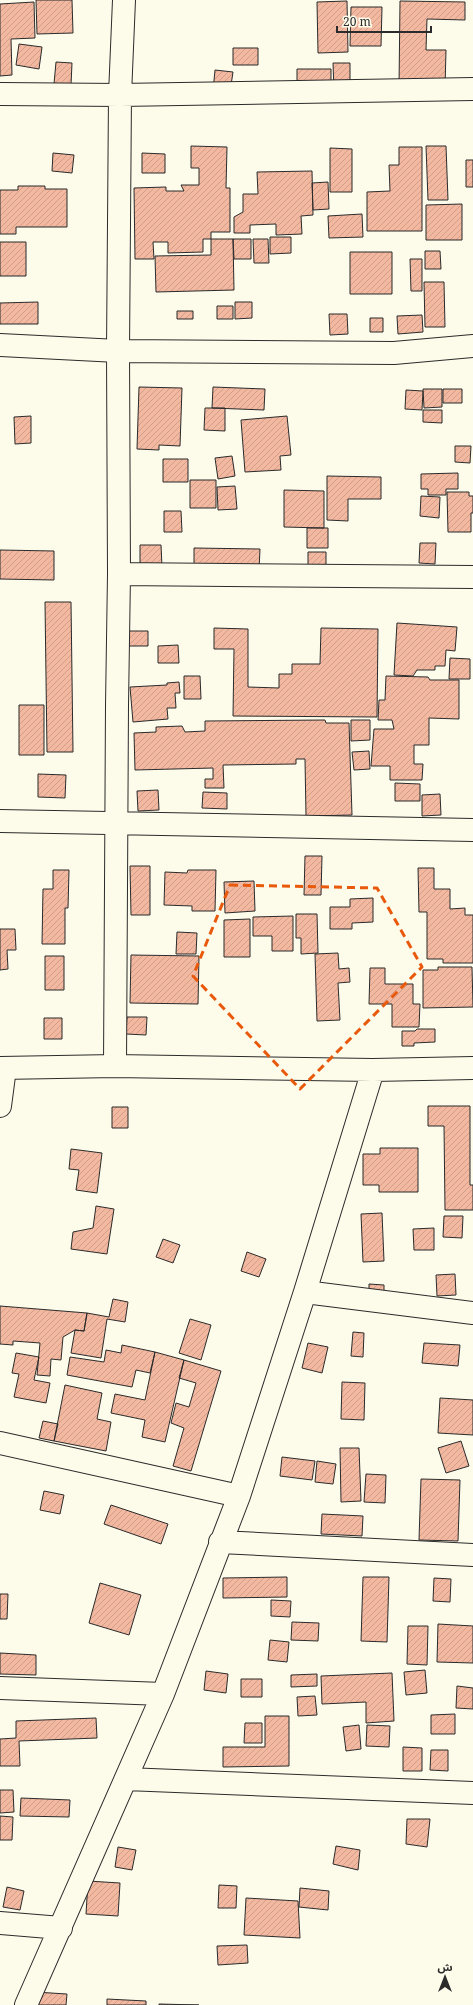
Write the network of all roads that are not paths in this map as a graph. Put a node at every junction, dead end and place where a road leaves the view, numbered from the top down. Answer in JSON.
{"nodes":[{"id":1,"x":124,"y":0,"type":"edge"},
{"id":2,"x":473,"y":90,"type":"edge"},
{"id":3,"x":0,"y":94,"type":"edge"},
{"id":4,"x":120,"y":95,"type":"junction"},
{"id":5,"x":0,"y":345,"type":"edge"},
{"id":6,"x":473,"y":346,"type":"edge"},
{"id":7,"x":118,"y":351,"type":"junction"},
{"id":8,"x":119,"y":574,"type":"junction"},
{"id":9,"x":473,"y":577,"type":"edge"},
{"id":10,"x":0,"y":821,"type":"edge"},
{"id":11,"x":116,"y":822,"type":"junction"},
{"id":12,"x":473,"y":830,"type":"edge"},
{"id":13,"x":115,"y":1066,"type":"junction"},
{"id":14,"x":3,"y":1068,"type":"edge"},
{"id":15,"x":473,"y":1068,"type":"edge"},
{"id":16,"x":373,"y":1070,"type":"junction"},
{"id":17,"x":0,"y":1106,"type":"edge"},
{"id":18,"x":305,"y":1292,"type":"junction"},
{"id":19,"x":473,"y":1313,"type":"edge"},
{"id":20,"x":0,"y":1443,"type":"edge"},
{"id":21,"x":238,"y":1496,"type":"junction"},
{"id":22,"x":220,"y":1542,"type":"junction"},
{"id":23,"x":473,"y":1555,"type":"edge"},
{"id":24,"x":0,"y":1688,"type":"edge"},
{"id":25,"x":162,"y":1694,"type":"junction"},
{"id":26,"x":126,"y":1779,"type":"junction"},
{"id":27,"x":473,"y":1793,"type":"edge"},
{"id":28,"x":0,"y":1923,"type":"edge"},
{"id":29,"x":61,"y":1928,"type":"junction"},
{"id":30,"x":26,"y":2005,"type":"edge"}],
"edges":[{"from":1,"to":4,"type":"street"},
{"from":2,"to":4,"type":"street"},
{"from":3,"to":4,"type":"street"},
{"from":4,"to":7,"type":"street"},
{"from":5,"to":7,"type":"street"},
{"from":6,"to":7,"type":"street"},
{"from":7,"to":8,"type":"street"},
{"from":8,"to":9,"type":"street"},
{"from":8,"to":11,"type":"street"},
{"from":10,"to":11,"type":"street"},
{"from":11,"to":12,"type":"street"},
{"from":11,"to":13,"type":"street"},
{"from":13,"to":14,"type":"street"},
{"from":13,"to":16,"type":"street"},
{"from":14,"to":17,"type":"street"},
{"from":15,"to":16,"type":"street"},
{"from":16,"to":18,"type":"street"},
{"from":18,"to":19,"type":"street"},
{"from":18,"to":21,"type":"street"},
{"from":20,"to":21,"type":"street"},
{"from":21,"to":22,"type":"street"},
{"from":22,"to":23,"type":"street"},
{"from":22,"to":25,"type":"street"},
{"from":24,"to":25,"type":"street"},
{"from":25,"to":26,"type":"street"},
{"from":26,"to":27,"type":"street"},
{"from":26,"to":29,"type":"street"},
{"from":28,"to":29,"type":"street"},
{"from":29,"to":30,"type":"street"}]}
